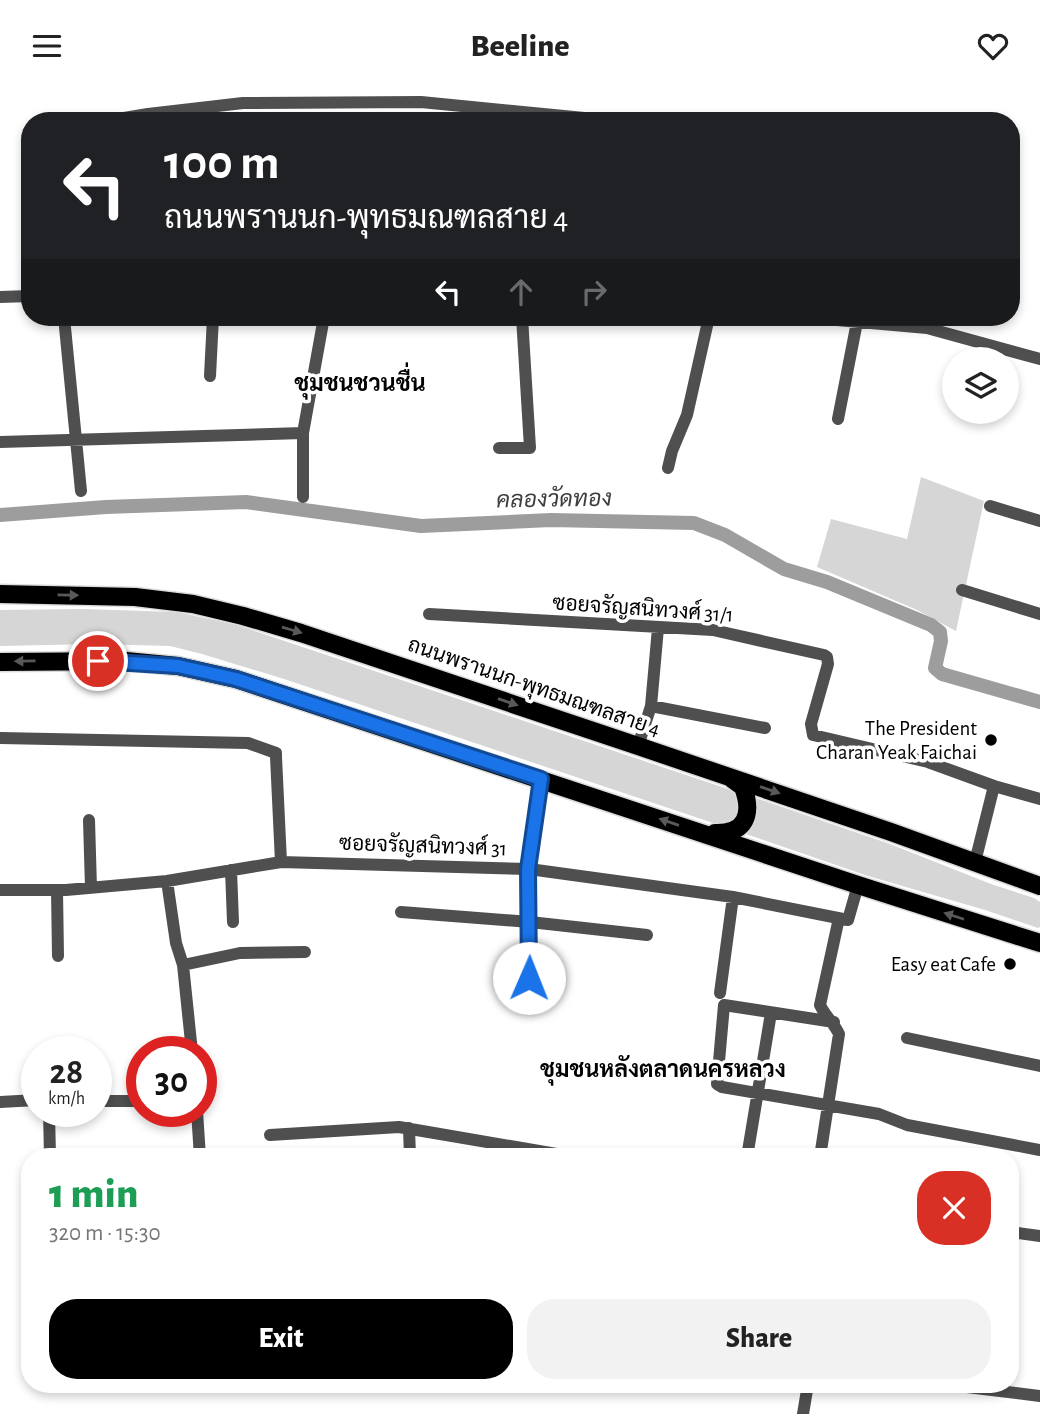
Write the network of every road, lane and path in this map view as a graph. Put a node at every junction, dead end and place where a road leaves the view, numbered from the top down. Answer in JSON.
{"nodes":[{"id":1,"x":165,"y":112,"type":"edge"},
{"id":2,"x":523,"y":112,"type":"edge"},
{"id":3,"x":21,"y":296,"type":"edge"},
{"id":4,"x":0,"y":297,"type":"edge"},
{"id":5,"x":65,"y":326,"type":"edge"},
{"id":6,"x":213,"y":326,"type":"edge"},
{"id":7,"x":322,"y":326,"type":"edge"},
{"id":8,"x":523,"y":326,"type":"edge"},
{"id":9,"x":707,"y":326,"type":"edge"},
{"id":10,"x":856,"y":326,"type":"edge"},
{"id":11,"x":904,"y":326,"type":"edge"},
{"id":12,"x":1040,"y":359,"type":"edge"},
{"id":13,"x":210,"y":376,"type":"dead end"},
{"id":14,"x":838,"y":419,"type":"dead end"},
{"id":15,"x":303,"y":433,"type":"junction"},
{"id":16,"x":76,"y":439,"type":"junction"},
{"id":17,"x":0,"y":442,"type":"edge"},
{"id":18,"x":499,"y":448,"type":"dead end"},
{"id":19,"x":668,"y":468,"type":"dead end"},
{"id":20,"x":81,"y":491,"type":"dead end"},
{"id":21,"x":303,"y":497,"type":"dead end"},
{"id":22,"x":990,"y":506,"type":"dead end"},
{"id":23,"x":1040,"y":521,"type":"edge"},
{"id":24,"x":962,"y":590,"type":"dead end"},
{"id":25,"x":0,"y":594,"type":"edge"},
{"id":26,"x":429,"y":614,"type":"dead end"},
{"id":27,"x":1040,"y":614,"type":"edge"},
{"id":28,"x":658,"y":628,"type":"junction"},
{"id":29,"x":0,"y":662,"type":"edge"},
{"id":30,"x":651,"y":706,"type":"junction"},
{"id":31,"x":765,"y":728,"type":"dead end"},
{"id":32,"x":0,"y":739,"type":"edge"},
{"id":33,"x":638,"y":746,"type":"junction"},
{"id":34,"x":726,"y":775,"type":"junction"},
{"id":35,"x":541,"y":779,"type":"junction"},
{"id":36,"x":994,"y":786,"type":"junction"},
{"id":37,"x":1040,"y":799,"type":"edge"},
{"id":38,"x":89,"y":820,"type":"dead end"},
{"id":39,"x":702,"y":833,"type":"junction"},
{"id":40,"x":281,"y":862,"type":"junction"},
{"id":41,"x":975,"y":862,"type":"junction"},
{"id":42,"x":528,"y":869,"type":"junction"},
{"id":43,"x":231,"y":870,"type":"junction"},
{"id":44,"x":167,"y":881,"type":"junction"},
{"id":45,"x":858,"y":885,"type":"junction"},
{"id":46,"x":1038,"y":887,"type":"edge"},
{"id":47,"x":91,"y":888,"type":"junction"},
{"id":48,"x":57,"y":890,"type":"junction"},
{"id":49,"x":0,"y":891,"type":"edge"},
{"id":50,"x":733,"y":897,"type":"junction"},
{"id":51,"x":401,"y":912,"type":"dead end"},
{"id":52,"x":839,"y":918,"type":"junction"},
{"id":53,"x":233,"y":922,"type":"dead end"},
{"id":54,"x":530,"y":922,"type":"junction"},
{"id":55,"x":647,"y":935,"type":"dead end"},
{"id":56,"x":1034,"y":941,"type":"edge"},
{"id":57,"x":305,"y":951,"type":"dead end"},
{"id":58,"x":58,"y":956,"type":"dead end"},
{"id":59,"x":184,"y":965,"type":"junction"},
{"id":60,"x":529,"y":978,"type":"dead end"},
{"id":61,"x":720,"y":993,"type":"dead end"},
{"id":62,"x":771,"y":1013,"type":"junction"},
{"id":63,"x":834,"y":1022,"type":"junction"},
{"id":64,"x":191,"y":1036,"type":"edge"},
{"id":65,"x":907,"y":1038,"type":"dead end"},
{"id":66,"x":1040,"y":1066,"type":"edge"},
{"id":67,"x":757,"y":1093,"type":"junction"},
{"id":68,"x":21,"y":1101,"type":"edge"},
{"id":69,"x":0,"y":1102,"type":"edge"},
{"id":70,"x":828,"y":1105,"type":"junction"},
{"id":71,"x":49,"y":1127,"type":"edge"},
{"id":72,"x":198,"y":1127,"type":"edge"},
{"id":73,"x":409,"y":1128,"type":"junction"},
{"id":74,"x":270,"y":1135,"type":"dead end"},
{"id":75,"x":50,"y":1148,"type":"edge"},
{"id":76,"x":199,"y":1148,"type":"edge"},
{"id":77,"x":410,"y":1148,"type":"edge"},
{"id":78,"x":524,"y":1148,"type":"edge"},
{"id":79,"x":748,"y":1148,"type":"edge"},
{"id":80,"x":821,"y":1148,"type":"edge"},
{"id":81,"x":1040,"y":1150,"type":"edge"},
{"id":82,"x":1019,"y":1233,"type":"edge"},
{"id":83,"x":1040,"y":1236,"type":"edge"},
{"id":84,"x":806,"y":1393,"type":"edge"},
{"id":85,"x":1018,"y":1393,"type":"edge"},
{"id":86,"x":1040,"y":1396,"type":"edge"},
{"id":87,"x":803,"y":1414,"type":"edge"}],
"edges":[{"from":1,"to":2,"type":"street"},
{"from":3,"to":4,"type":"street"},
{"from":5,"to":16,"type":"street"},
{"from":6,"to":13,"type":"street"},
{"from":7,"to":15,"type":"street"},
{"from":8,"to":18,"type":"street"},
{"from":9,"to":19,"type":"street"},
{"from":10,"to":14,"type":"street"},
{"from":11,"to":12,"type":"street"},
{"from":15,"to":16,"type":"street"},
{"from":15,"to":21,"type":"street"},
{"from":16,"to":17,"type":"street"},
{"from":16,"to":20,"type":"street"},
{"from":22,"to":23,"type":"street"},
{"from":24,"to":27,"type":"street"},
{"from":25,"to":33,"type":"main road","name":"ถนนพรานนก-พุทธมณฑลสาย 4","one_way":true},
{"from":26,"to":28,"type":"street","name":"ซอยจรัญสนิทวงศ์ 31/1"},
{"from":28,"to":30,"type":"street"},
{"from":28,"to":36,"type":"street","name":"ซอยจรัญสนิทวงศ์ 31/1"},
{"from":35,"to":29,"type":"main road","one_way":true},
{"from":30,"to":31,"type":"street"},
{"from":30,"to":33,"type":"street"},
{"from":32,"to":40,"type":"street"},
{"from":33,"to":34,"type":"main road","name":"ถนนพรานนก-พุทธมณฑลสาย 4"},
{"from":34,"to":39,"type":"main road"},
{"from":34,"to":41,"type":"main road","name":"ถนนพรานนก-พุทธมณฑลสาย 4","one_way":true},
{"from":39,"to":35,"type":"main road","one_way":true},
{"from":35,"to":42,"type":"street"},
{"from":36,"to":37,"type":"street","name":"ซอยจรัญสนิทวงศ์ 31/1"},
{"from":36,"to":41,"type":"street"},
{"from":38,"to":47,"type":"street"},
{"from":39,"to":45,"type":"main road"},
{"from":40,"to":42,"type":"street","name":"ซอยจรัญสนิทวงศ์ 31"},
{"from":40,"to":43,"type":"street","name":"ซอยจรัญสนิทวงศ์ 31"},
{"from":41,"to":46,"type":"main road","name":"ถนนพรานนก-พุทธมณฑลสาย 4"},
{"from":42,"to":50,"type":"street","name":"ซอยจรัญสนิทวงศ์ 31"},
{"from":42,"to":54,"type":"street"},
{"from":43,"to":44,"type":"street","name":"ซอยจรัญสนิทวงศ์ 31"},
{"from":43,"to":53,"type":"street"},
{"from":44,"to":47,"type":"street","name":"ซอยจรัญสนิทวงศ์ 31"},
{"from":44,"to":59,"type":"street"},
{"from":45,"to":52,"type":"street"},
{"from":56,"to":45,"type":"main road","one_way":true},
{"from":47,"to":48,"type":"street","name":"ซอยจรัญสนิทวงศ์ 31"},
{"from":48,"to":49,"type":"street","name":"ซอยจรัญสนิทวงศ์ 31"},
{"from":48,"to":58,"type":"street"},
{"from":50,"to":52,"type":"street","name":"ซอยจรัญสนิทวงศ์ 31"},
{"from":50,"to":61,"type":"street"},
{"from":51,"to":54,"type":"street"},
{"from":52,"to":63,"type":"street"},
{"from":54,"to":55,"type":"street"},
{"from":54,"to":60,"type":"street"},
{"from":57,"to":59,"type":"street"},
{"from":59,"to":64,"type":"street"},
{"from":62,"to":63,"type":"street"},
{"from":62,"to":67,"type":"street"},
{"from":62,"to":67,"type":"street"},
{"from":63,"to":70,"type":"street"},
{"from":65,"to":66,"type":"street"},
{"from":67,"to":70,"type":"street"},
{"from":67,"to":79,"type":"street"},
{"from":68,"to":69,"type":"street"},
{"from":70,"to":80,"type":"street"},
{"from":70,"to":81,"type":"street"},
{"from":71,"to":75,"type":"street"},
{"from":72,"to":76,"type":"street"},
{"from":73,"to":74,"type":"street"},
{"from":73,"to":77,"type":"street"},
{"from":73,"to":78,"type":"street"},
{"from":82,"to":83,"type":"street"},
{"from":84,"to":87,"type":"street"},
{"from":85,"to":86,"type":"street"}]}
